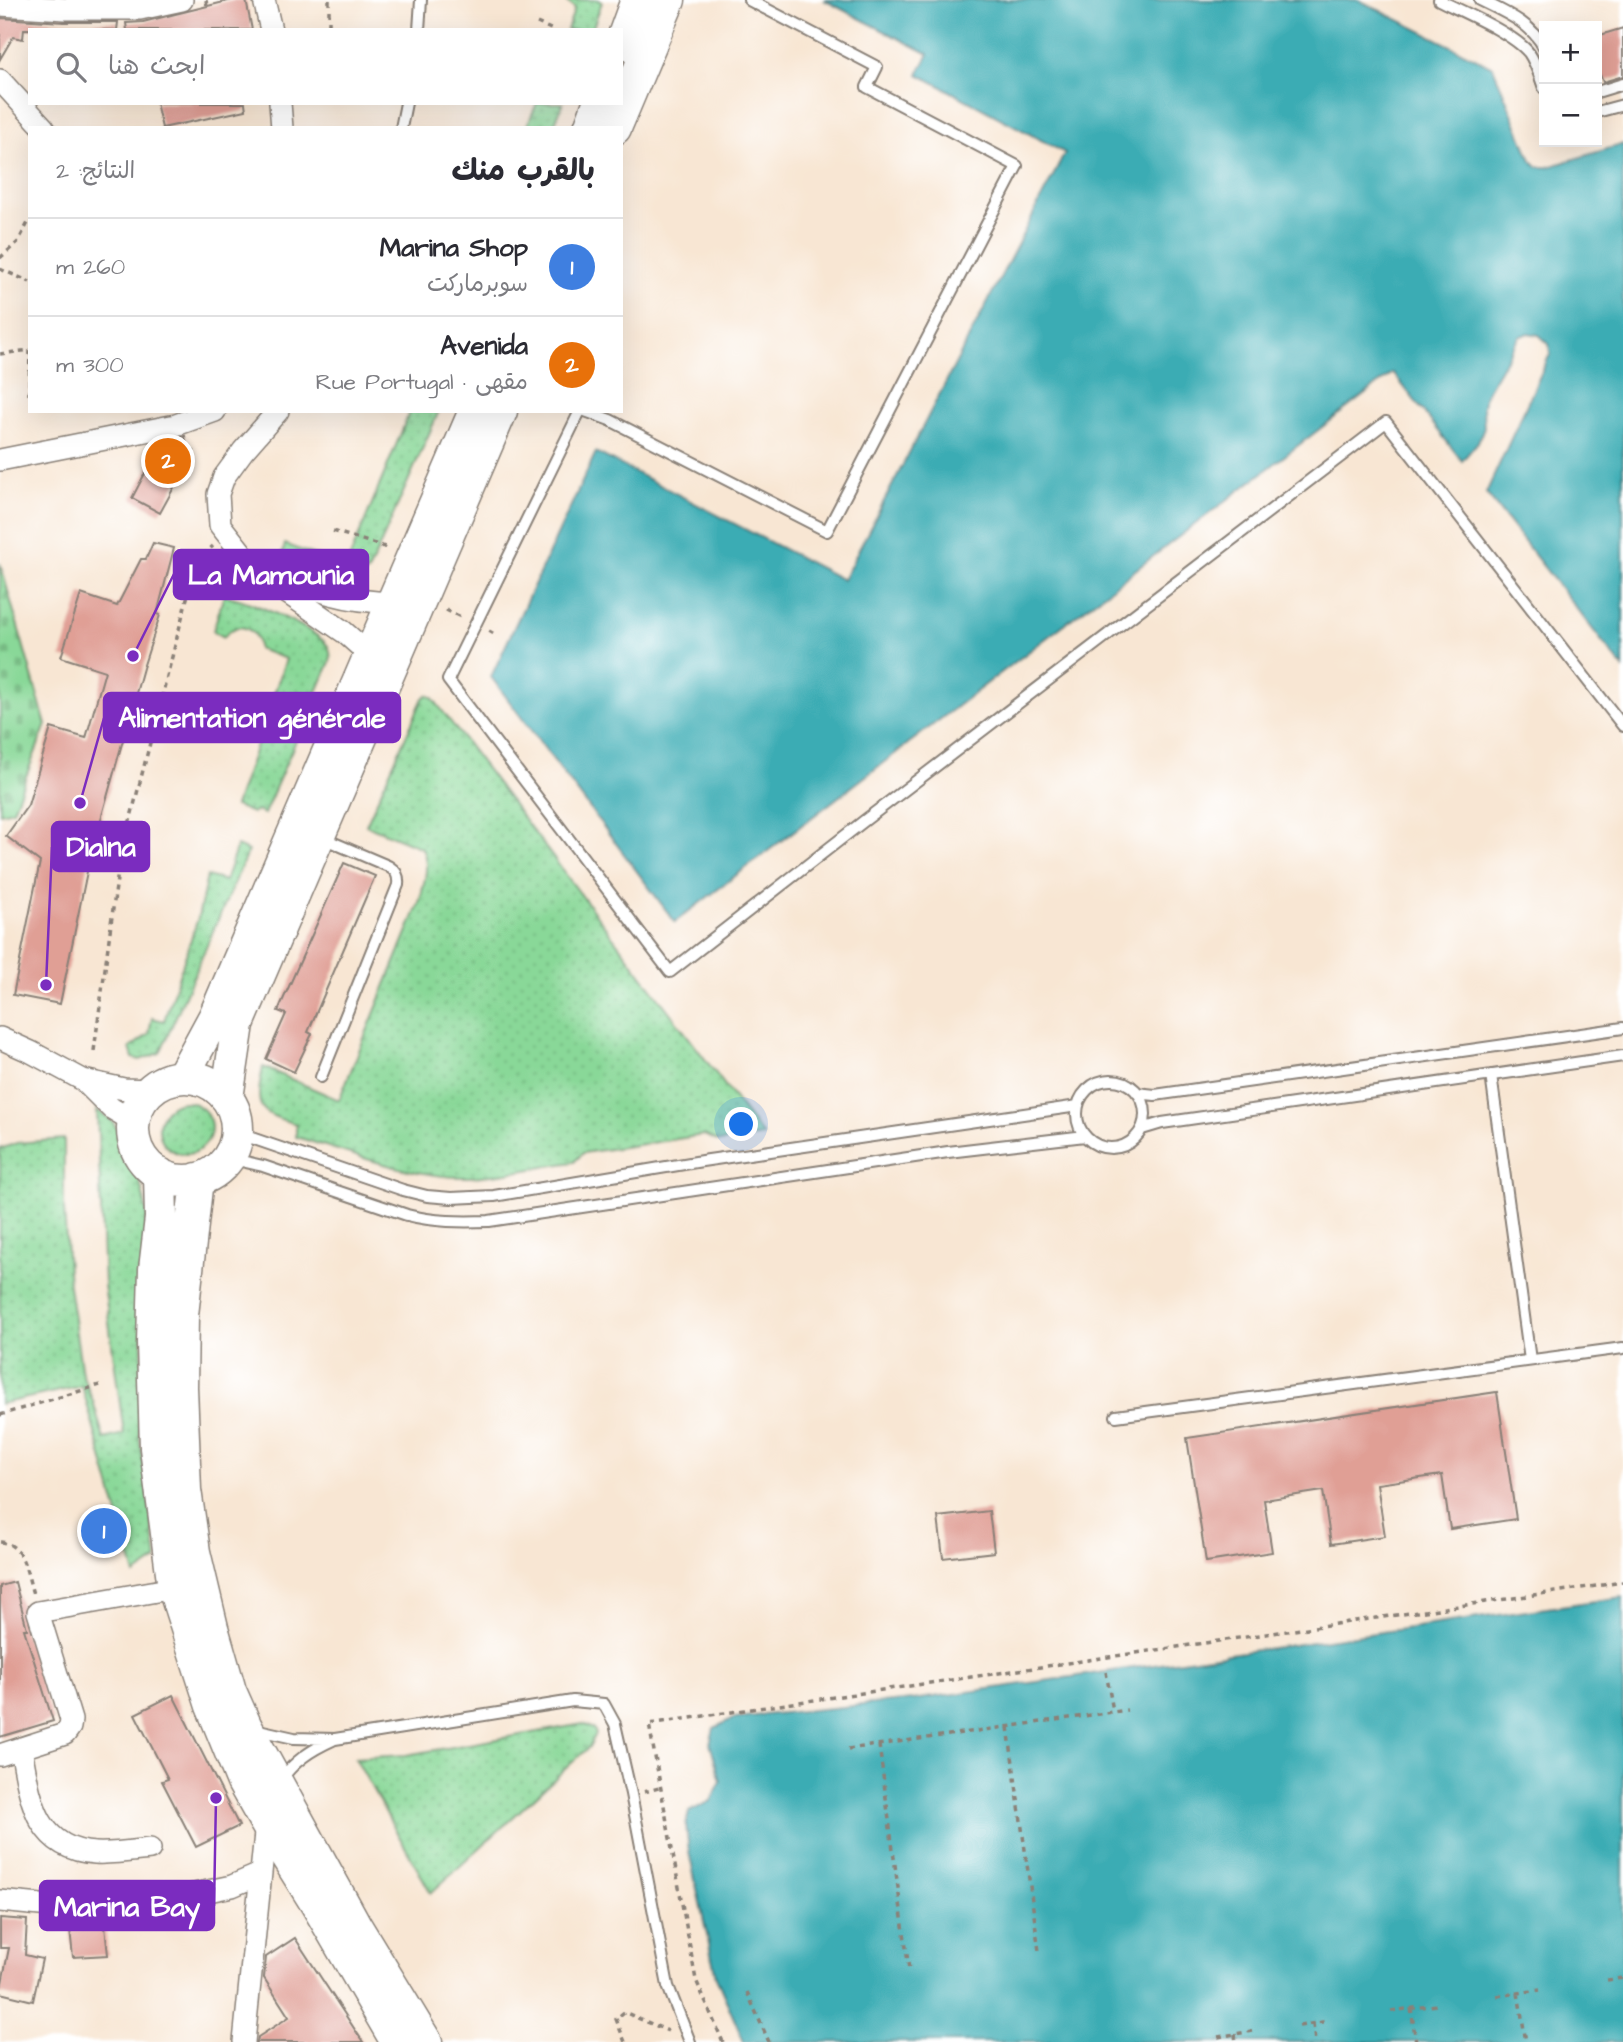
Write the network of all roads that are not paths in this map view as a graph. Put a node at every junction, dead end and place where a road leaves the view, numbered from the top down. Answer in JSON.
{"nodes":[{"id":1,"x":182,"y":0,"type":"edge"},
{"id":2,"x":264,"y":0,"type":"edge"},
{"id":3,"x":421,"y":0,"type":"edge"},
{"id":4,"x":637,"y":0,"type":"edge"},
{"id":5,"x":669,"y":0,"type":"edge"},
{"id":6,"x":749,"y":0,"type":"edge"},
{"id":7,"x":1439,"y":0,"type":"edge"},
{"id":8,"x":1480,"y":0,"type":"edge"},
{"id":9,"x":0,"y":5,"type":"edge"},
{"id":10,"x":271,"y":28,"type":"edge"},
{"id":11,"x":419,"y":28,"type":"edge"},
{"id":12,"x":623,"y":38,"type":"edge"},
{"id":13,"x":1539,"y":39,"type":"edge"},
{"id":14,"x":0,"y":80,"type":"edge"},
{"id":15,"x":1542,"y":84,"type":"edge"},
{"id":16,"x":1623,"y":84,"type":"edge"},
{"id":17,"x":1602,"y":90,"type":"edge"},
{"id":18,"x":280,"y":105,"type":"edge"},
{"id":19,"x":406,"y":105,"type":"edge"},
{"id":20,"x":598,"y":105,"type":"edge"},
{"id":21,"x":1623,"y":105,"type":"edge"},
{"id":22,"x":1602,"y":111,"type":"edge"},
{"id":23,"x":42,"y":126,"type":"edge"},
{"id":24,"x":282,"y":126,"type":"edge"},
{"id":25,"x":401,"y":126,"type":"edge"},
{"id":26,"x":591,"y":126,"type":"edge"},
{"id":27,"x":616,"y":126,"type":"edge"},
{"id":28,"x":209,"y":413,"type":"edge"},
{"id":29,"x":276,"y":413,"type":"edge"},
{"id":30,"x":474,"y":413,"type":"edge"},
{"id":31,"x":499,"y":413,"type":"edge"},
{"id":32,"x":582,"y":413,"type":"edge"},
{"id":33,"x":589,"y":413,"type":"edge"},
{"id":34,"x":0,"y":460,"type":"edge"},
{"id":35,"x":251,"y":554,"type":"junction"},
{"id":36,"x":394,"y":603,"type":"junction"},
{"id":37,"x":371,"y":656,"type":"junction"},
{"id":38,"x":1623,"y":726,"type":"edge"},
{"id":39,"x":317,"y":836,"type":"junction"},
{"id":40,"x":1623,"y":1028,"type":"edge"},
{"id":41,"x":0,"y":1038,"type":"edge"},
{"id":42,"x":1623,"y":1056,"type":"edge"},
{"id":43,"x":1491,"y":1075,"type":"junction"},
{"id":44,"x":182,"y":1077,"type":"junction"},
{"id":45,"x":321,"y":1077,"type":"dead end"},
{"id":46,"x":83,"y":1080,"type":"junction"},
{"id":47,"x":150,"y":1090,"type":"junction"},
{"id":48,"x":1137,"y":1093,"type":"junction"},
{"id":49,"x":227,"y":1098,"type":"junction"},
{"id":50,"x":1078,"y":1107,"type":"junction"},
{"id":51,"x":134,"y":1121,"type":"junction"},
{"id":52,"x":1142,"y":1129,"type":"junction"},
{"id":53,"x":1085,"y":1136,"type":"junction"},
{"id":54,"x":232,"y":1146,"type":"junction"},
{"id":55,"x":160,"y":1174,"type":"junction"},
{"id":56,"x":197,"y":1179,"type":"junction"},
{"id":57,"x":1623,"y":1348,"type":"edge"},
{"id":58,"x":1530,"y":1360,"type":"junction"},
{"id":59,"x":1116,"y":1416,"type":"dead end"},
{"id":60,"x":174,"y":1588,"type":"junction"},
{"id":61,"x":246,"y":1727,"type":"junction"},
{"id":62,"x":335,"y":1739,"type":"junction"},
{"id":63,"x":21,"y":1749,"type":"junction"},
{"id":64,"x":0,"y":1755,"type":"edge"},
{"id":65,"x":276,"y":1786,"type":"junction"},
{"id":66,"x":265,"y":1823,"type":"junction"},
{"id":67,"x":150,"y":1849,"type":"dead end"},
{"id":68,"x":260,"y":1874,"type":"junction"},
{"id":69,"x":0,"y":1901,"type":"edge"},
{"id":70,"x":244,"y":2042,"type":"edge"},
{"id":71,"x":397,"y":2042,"type":"edge"},
{"id":72,"x":426,"y":2042,"type":"edge"},
{"id":73,"x":690,"y":2042,"type":"edge"}],
"edges":[{"from":1,"to":9,"type":"street"},
{"from":2,"to":10,"type":"street"},
{"from":3,"to":11,"type":"lane"},
{"from":4,"to":12,"type":"main road"},
{"from":5,"to":27,"type":"main road"},
{"from":6,"to":33,"type":"lane"},
{"from":7,"to":15,"type":"lane"},
{"from":8,"to":13,"type":"lane"},
{"from":14,"to":23,"type":"street"},
{"from":16,"to":17,"type":"lane"},
{"from":18,"to":24,"type":"street"},
{"from":19,"to":25,"type":"lane"},
{"from":20,"to":26,"type":"main road"},
{"from":21,"to":22,"type":"lane"},
{"from":28,"to":34,"type":"street"},
{"from":29,"to":35,"type":"street"},
{"from":30,"to":36,"type":"main road"},
{"from":31,"to":39,"type":"main road"},
{"from":32,"to":38,"type":"lane"},
{"from":35,"to":36,"type":"street"},
{"from":35,"to":37,"type":"street"},
{"from":36,"to":37,"type":"main road"},
{"from":37,"to":44,"type":"main road"},
{"from":39,"to":45,"type":"lane"},
{"from":39,"to":49,"type":"main road"},
{"from":40,"to":48,"type":"lane"},
{"from":41,"to":46,"type":"street"},
{"from":42,"to":43,"type":"lane"},
{"from":43,"to":52,"type":"lane"},
{"from":43,"to":58,"type":"lane"},
{"from":44,"to":47,"type":"main road"},
{"from":44,"to":49,"type":"main road"},
{"from":46,"to":47,"type":"street"},
{"from":46,"to":51,"type":"street"},
{"from":47,"to":51,"type":"main road"},
{"from":48,"to":50,"type":"lane"},
{"from":48,"to":52,"type":"lane"},
{"from":49,"to":54,"type":"main road"},
{"from":50,"to":53,"type":"lane"},
{"from":50,"to":54,"type":"lane"},
{"from":51,"to":55,"type":"main road"},
{"from":52,"to":53,"type":"lane"},
{"from":53,"to":54,"type":"lane"},
{"from":54,"to":56,"type":"main road"},
{"from":55,"to":56,"type":"main road"},
{"from":55,"to":60,"type":"main road"},
{"from":56,"to":61,"type":"main road"},
{"from":57,"to":58,"type":"lane"},
{"from":58,"to":59,"type":"lane"},
{"from":60,"to":63,"type":"street"},
{"from":60,"to":66,"type":"main road"},
{"from":61,"to":62,"type":"lane"},
{"from":61,"to":65,"type":"main road"},
{"from":62,"to":65,"type":"lane"},
{"from":62,"to":73,"type":"lane"},
{"from":63,"to":64,"type":"street"},
{"from":63,"to":67,"type":"street"},
{"from":65,"to":72,"type":"main road"},
{"from":66,"to":68,"type":"street"},
{"from":66,"to":71,"type":"main road"},
{"from":68,"to":69,"type":"street"},
{"from":68,"to":70,"type":"street"}]}
